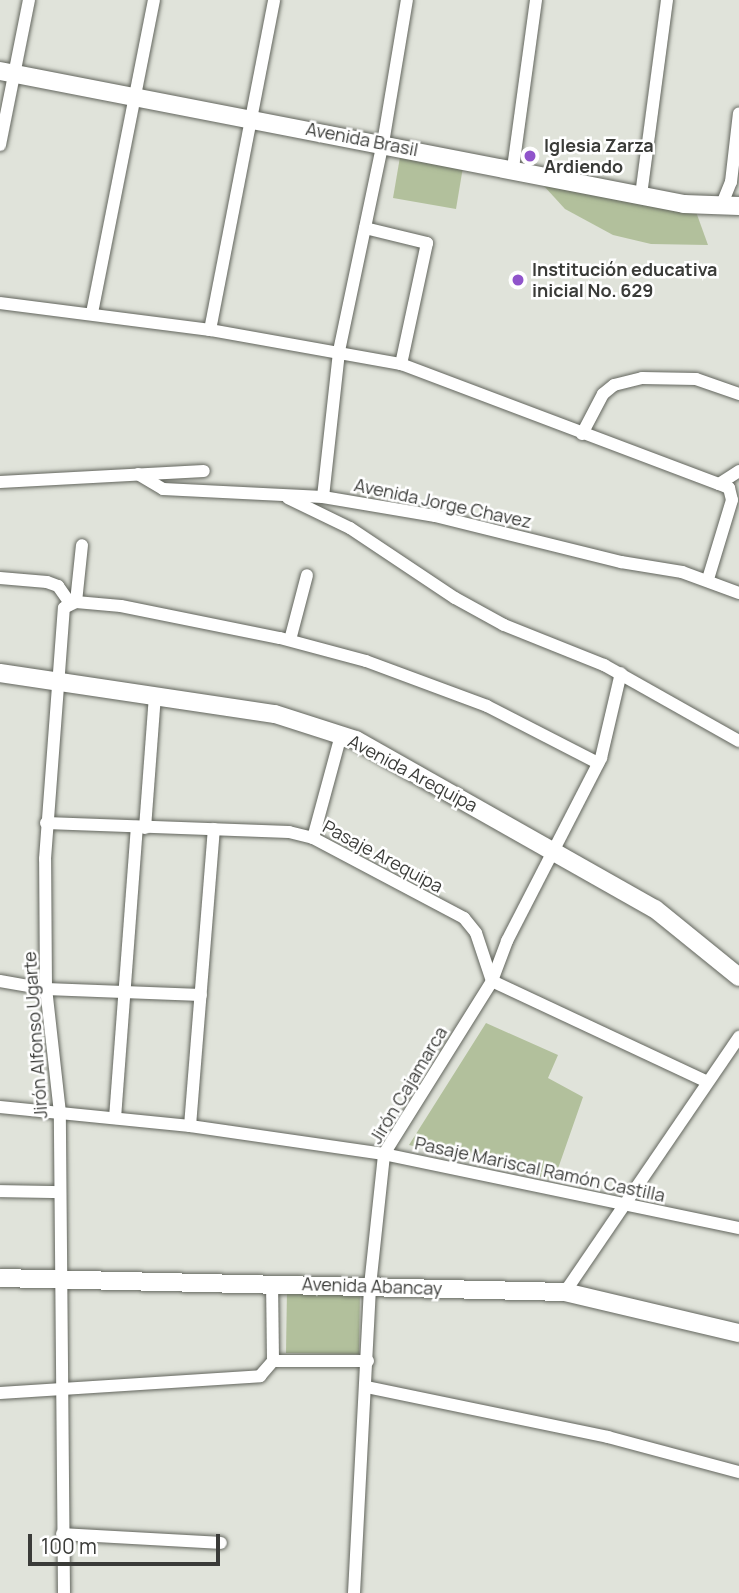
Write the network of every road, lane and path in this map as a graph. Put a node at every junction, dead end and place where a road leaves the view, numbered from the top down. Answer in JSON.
{"nodes":[{"id":1,"x":29,"y":0,"type":"edge"},
{"id":2,"x":153,"y":0,"type":"edge"},
{"id":3,"x":274,"y":0,"type":"edge"},
{"id":4,"x":407,"y":0,"type":"edge"},
{"id":5,"x":536,"y":0,"type":"edge"},
{"id":6,"x":667,"y":0,"type":"edge"},
{"id":7,"x":6,"y":72,"type":"edge"},
{"id":8,"x":133,"y":96,"type":"junction"},
{"id":9,"x":739,"y":113,"type":"edge"},
{"id":10,"x":252,"y":118,"type":"junction"},
{"id":11,"x":383,"y":143,"type":"junction"},
{"id":12,"x":0,"y":145,"type":"edge"},
{"id":13,"x":513,"y":168,"type":"junction"},
{"id":14,"x":735,"y":182,"type":"edge"},
{"id":15,"x":641,"y":195,"type":"junction"},
{"id":16,"x":731,"y":205,"type":"edge"},
{"id":17,"x":365,"y":228,"type":"junction"},
{"id":18,"x":0,"y":303,"type":"edge"},
{"id":19,"x":92,"y":313,"type":"junction"},
{"id":20,"x":210,"y":330,"type":"junction"},
{"id":21,"x":339,"y":351,"type":"junction"},
{"id":22,"x":401,"y":364,"type":"junction"},
{"id":23,"x":739,"y":394,"type":"edge"},
{"id":24,"x":582,"y":435,"type":"junction"},
{"id":25,"x":204,"y":471,"type":"dead end"},
{"id":26,"x":739,"y":471,"type":"edge"},
{"id":27,"x":138,"y":474,"type":"junction"},
{"id":28,"x":0,"y":482,"type":"edge"},
{"id":29,"x":719,"y":484,"type":"junction"},
{"id":30,"x":282,"y":495,"type":"junction"},
{"id":31,"x":323,"y":497,"type":"junction"},
{"id":32,"x":82,"y":545,"type":"dead end"},
{"id":33,"x":307,"y":575,"type":"dead end"},
{"id":34,"x":0,"y":578,"type":"edge"},
{"id":35,"x":709,"y":579,"type":"junction"},
{"id":36,"x":735,"y":588,"type":"edge"},
{"id":37,"x":72,"y":602,"type":"junction"},
{"id":38,"x":290,"y":640,"type":"junction"},
{"id":39,"x":0,"y":673,"type":"edge"},
{"id":40,"x":621,"y":674,"type":"junction"},
{"id":41,"x":56,"y":681,"type":"junction"},
{"id":42,"x":155,"y":695,"type":"junction"},
{"id":43,"x":341,"y":735,"type":"junction"},
{"id":44,"x":739,"y":741,"type":"edge"},
{"id":45,"x":598,"y":763,"type":"junction"},
{"id":46,"x":46,"y":823,"type":"junction"},
{"id":47,"x":141,"y":828,"type":"junction"},
{"id":48,"x":214,"y":829,"type":"junction"},
{"id":49,"x":313,"y":838,"type":"junction"},
{"id":50,"x":555,"y":849,"type":"junction"},
{"id":51,"x":739,"y":977,"type":"edge"},
{"id":52,"x":0,"y":981,"type":"edge"},
{"id":53,"x":492,"y":981,"type":"junction"},
{"id":54,"x":46,"y":989,"type":"junction"},
{"id":55,"x":126,"y":993,"type":"junction"},
{"id":56,"x":201,"y":995,"type":"junction"},
{"id":57,"x":739,"y":1037,"type":"edge"},
{"id":58,"x":705,"y":1081,"type":"junction"},
{"id":59,"x":0,"y":1107,"type":"edge"},
{"id":60,"x":60,"y":1113,"type":"junction"},
{"id":61,"x":116,"y":1118,"type":"junction"},
{"id":62,"x":190,"y":1126,"type":"junction"},
{"id":63,"x":384,"y":1154,"type":"junction"},
{"id":64,"x":0,"y":1191,"type":"edge"},
{"id":65,"x":60,"y":1192,"type":"junction"},
{"id":66,"x":624,"y":1205,"type":"junction"},
{"id":67,"x":739,"y":1227,"type":"edge"},
{"id":68,"x":62,"y":1277,"type":"junction"},
{"id":69,"x":0,"y":1278,"type":"edge"},
{"id":70,"x":272,"y":1282,"type":"junction"},
{"id":71,"x":370,"y":1286,"type":"junction"},
{"id":72,"x":565,"y":1292,"type":"junction"},
{"id":73,"x":739,"y":1333,"type":"edge"},
{"id":74,"x":273,"y":1360,"type":"junction"},
{"id":75,"x":368,"y":1362,"type":"junction"},
{"id":76,"x":62,"y":1387,"type":"junction"},
{"id":77,"x":367,"y":1387,"type":"junction"},
{"id":78,"x":0,"y":1393,"type":"edge"},
{"id":79,"x":739,"y":1472,"type":"edge"},
{"id":80,"x":62,"y":1534,"type":"junction"},
{"id":81,"x":221,"y":1543,"type":"dead end"},
{"id":82,"x":64,"y":1593,"type":"edge"},
{"id":83,"x":354,"y":1593,"type":"edge"}],
"edges":[{"from":1,"to":7,"type":"street"},
{"from":2,"to":8,"type":"street"},
{"from":3,"to":10,"type":"street"},
{"from":4,"to":11,"type":"street"},
{"from":5,"to":13,"type":"street"},
{"from":6,"to":15,"type":"street"},
{"from":7,"to":8,"type":"street","name":"Avenida Brasil"},
{"from":7,"to":12,"type":"street"},
{"from":8,"to":10,"type":"street","name":"Avenida Brasil"},
{"from":8,"to":19,"type":"street"},
{"from":9,"to":14,"type":"street"},
{"from":10,"to":11,"type":"street","name":"Avenida Brasil"},
{"from":10,"to":20,"type":"street"},
{"from":11,"to":13,"type":"street","name":"Avenida Brasil"},
{"from":11,"to":17,"type":"street"},
{"from":13,"to":15,"type":"street","name":"Avenida Brasil"},
{"from":14,"to":16,"type":"street"},
{"from":15,"to":16,"type":"street","name":"Avenida Brasil"},
{"from":17,"to":21,"type":"street"},
{"from":17,"to":22,"type":"street"},
{"from":18,"to":19,"type":"street"},
{"from":19,"to":20,"type":"street"},
{"from":20,"to":21,"type":"street"},
{"from":21,"to":22,"type":"street"},
{"from":21,"to":31,"type":"street"},
{"from":22,"to":24,"type":"street"},
{"from":23,"to":24,"type":"street"},
{"from":24,"to":29,"type":"street"},
{"from":25,"to":27,"type":"street"},
{"from":26,"to":29,"type":"street"},
{"from":27,"to":28,"type":"street"},
{"from":27,"to":30,"type":"street","name":"Avenida Jorge Chavez"},
{"from":29,"to":35,"type":"street"},
{"from":30,"to":31,"type":"street","name":"Avenida Jorge Chavez"},
{"from":30,"to":40,"type":"street"},
{"from":31,"to":35,"type":"street","name":"Avenida Jorge Chavez"},
{"from":32,"to":37,"type":"street","name":"Jirón Alfonso Ugarte"},
{"from":33,"to":38,"type":"street"},
{"from":34,"to":37,"type":"street"},
{"from":35,"to":36,"type":"street","name":"Avenida Jorge Chavez"},
{"from":37,"to":38,"type":"street"},
{"from":37,"to":41,"type":"street","name":"Jirón Alfonso Ugarte"},
{"from":38,"to":45,"type":"street"},
{"from":39,"to":41,"type":"street","name":"Avenida Arequipa"},
{"from":40,"to":44,"type":"street"},
{"from":40,"to":45,"type":"street","name":"Jirón Cajamarca"},
{"from":41,"to":42,"type":"street","name":"Avenida Arequipa"},
{"from":41,"to":46,"type":"street","name":"Jirón Alfonso Ugarte"},
{"from":42,"to":43,"type":"street","name":"Avenida Arequipa"},
{"from":42,"to":47,"type":"street"},
{"from":43,"to":49,"type":"street"},
{"from":43,"to":50,"type":"street","name":"Avenida Arequipa"},
{"from":45,"to":50,"type":"street","name":"Jirón Cajamarca"},
{"from":46,"to":47,"type":"street","name":"Pasaje Arequipa"},
{"from":46,"to":54,"type":"street","name":"Jirón Alfonso Ugarte"},
{"from":47,"to":48,"type":"street","name":"Pasaje Arequipa"},
{"from":47,"to":55,"type":"street"},
{"from":48,"to":49,"type":"street","name":"Pasaje Arequipa"},
{"from":48,"to":56,"type":"street"},
{"from":49,"to":53,"type":"street","name":"Pasaje Arequipa"},
{"from":50,"to":51,"type":"street","name":"Avenida Arequipa"},
{"from":50,"to":53,"type":"street","name":"Jirón Cajamarca"},
{"from":52,"to":54,"type":"street"},
{"from":53,"to":58,"type":"street"},
{"from":53,"to":63,"type":"street","name":"Jirón Cajamarca"},
{"from":54,"to":55,"type":"street"},
{"from":54,"to":60,"type":"street","name":"Jirón Alfonso Ugarte"},
{"from":55,"to":56,"type":"street"},
{"from":55,"to":61,"type":"street"},
{"from":56,"to":62,"type":"street"},
{"from":57,"to":58,"type":"street"},
{"from":58,"to":66,"type":"street"},
{"from":59,"to":60,"type":"street","name":"Pasaje Mariscal Ramón Castilla"},
{"from":60,"to":61,"type":"street","name":"Pasaje Mariscal Ramón Castilla"},
{"from":60,"to":65,"type":"street","name":"Jirón Alfonso Ugarte"},
{"from":61,"to":62,"type":"street","name":"Pasaje Mariscal Ramón Castilla"},
{"from":62,"to":63,"type":"street","name":"Pasaje Mariscal Ramón Castilla"},
{"from":63,"to":66,"type":"street","name":"Pasaje Mariscal Ramón Castilla"},
{"from":63,"to":71,"type":"street","name":"Jirón Cajamarca"},
{"from":64,"to":65,"type":"street"},
{"from":65,"to":68,"type":"street","name":"Jirón Alfonso Ugarte"},
{"from":66,"to":67,"type":"street","name":"Pasaje Mariscal Ramón Castilla"},
{"from":66,"to":72,"type":"street"},
{"from":68,"to":69,"type":"street","name":"Avenida Abancay"},
{"from":68,"to":70,"type":"street","name":"Avenida Abancay"},
{"from":68,"to":76,"type":"street","name":"Jirón Alfonso Ugarte"},
{"from":70,"to":71,"type":"street","name":"Avenida Abancay"},
{"from":70,"to":74,"type":"street"},
{"from":71,"to":72,"type":"street","name":"Avenida Abancay"},
{"from":71,"to":75,"type":"street","name":"Jirón Cajamarca"},
{"from":72,"to":73,"type":"street","name":"Avenida Abancay"},
{"from":74,"to":75,"type":"street"},
{"from":74,"to":76,"type":"street"},
{"from":75,"to":77,"type":"street","name":"Jirón Cajamarca"},
{"from":76,"to":78,"type":"street"},
{"from":76,"to":80,"type":"street","name":"Jirón Alfonso Ugarte"},
{"from":77,"to":79,"type":"street"},
{"from":77,"to":83,"type":"street","name":"Jirón Cajamarca"},
{"from":80,"to":81,"type":"street"},
{"from":80,"to":82,"type":"street","name":"Jirón Alfonso Ugarte"}]}
